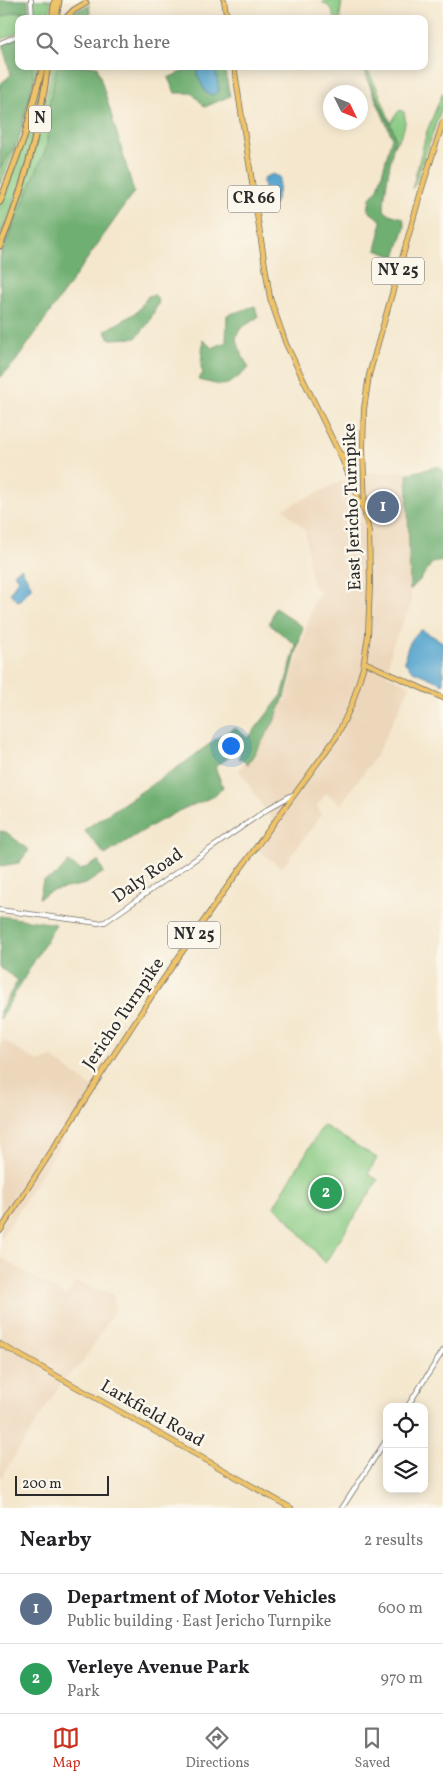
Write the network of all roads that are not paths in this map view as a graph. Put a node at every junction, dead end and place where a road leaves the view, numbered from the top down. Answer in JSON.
{"nodes":[{"id":1,"x":31,"y":0,"type":"edge"},
{"id":2,"x":55,"y":0,"type":"edge"},
{"id":3,"x":59,"y":0,"type":"edge"},
{"id":4,"x":224,"y":0,"type":"edge"},
{"id":5,"x":86,"y":3,"type":"dead end"},
{"id":6,"x":32,"y":15,"type":"edge"},
{"id":7,"x":53,"y":15,"type":"edge"},
{"id":8,"x":57,"y":15,"type":"edge"},
{"id":9,"x":69,"y":15,"type":"edge"},
{"id":10,"x":226,"y":15,"type":"edge"},
{"id":11,"x":15,"y":37,"type":"edge"},
{"id":12,"x":0,"y":43,"type":"edge"},
{"id":13,"x":40,"y":70,"type":"edge"},
{"id":14,"x":47,"y":70,"type":"edge"},
{"id":15,"x":235,"y":70,"type":"edge"},
{"id":16,"x":443,"y":122,"type":"edge"},
{"id":17,"x":438,"y":134,"type":"junction"},
{"id":18,"x":443,"y":137,"type":"edge"},
{"id":19,"x":0,"y":202,"type":"edge"},
{"id":20,"x":0,"y":246,"type":"edge"},
{"id":21,"x":363,"y":451,"type":"junction"},
{"id":22,"x":339,"y":452,"type":"junction"},
{"id":23,"x":365,"y":514,"type":"junction"},
{"id":24,"x":364,"y":662,"type":"junction"},
{"id":25,"x":443,"y":698,"type":"edge"},
{"id":26,"x":294,"y":794,"type":"junction"},
{"id":27,"x":0,"y":910,"type":"edge"},
{"id":28,"x":0,"y":1231,"type":"edge"},
{"id":29,"x":0,"y":1344,"type":"edge"},
{"id":30,"x":443,"y":1351,"type":"edge"},
{"id":31,"x":410,"y":1403,"type":"edge"},
{"id":32,"x":383,"y":1445,"type":"edge"},
{"id":33,"x":291,"y":1508,"type":"edge"},
{"id":34,"x":342,"y":1508,"type":"edge"}],
"edges":[{"from":1,"to":6,"type":"street"},
{"from":2,"to":7,"type":"highway"},
{"from":3,"to":8,"type":"highway"},
{"from":4,"to":10,"type":"main road"},
{"from":5,"to":9,"type":"highway"},
{"from":11,"to":12,"type":"street"},
{"from":13,"to":19,"type":"highway","number":"N"},
{"from":14,"to":20,"type":"highway","number":"N"},
{"from":15,"to":22,"type":"main road","number":"CR 66"},
{"from":16,"to":17,"type":"main road","name":"East Jericho Turnpike","number":"NY 25"},
{"from":17,"to":18,"type":"street"},
{"from":17,"to":21,"type":"main road","name":"East Jericho Turnpike","number":"NY 25"},
{"from":21,"to":22,"type":"main road"},
{"from":21,"to":23,"type":"main road","name":"East Jericho Turnpike","number":"NY 25"},
{"from":22,"to":23,"type":"main road","number":"CR 66"},
{"from":23,"to":24,"type":"main road","name":"East Jericho Turnpike","number":"NY 25"},
{"from":24,"to":25,"type":"main road"},
{"from":24,"to":26,"type":"main road","name":"Jericho Turnpike","number":"NY 25"},
{"from":26,"to":27,"type":"street","name":"Daly Road"},
{"from":26,"to":28,"type":"main road","name":"Jericho Turnpike","number":"NY 25"},
{"from":29,"to":33,"type":"main road","name":"Larkfield Road"},
{"from":30,"to":31,"type":"street"},
{"from":32,"to":34,"type":"street"}]}
